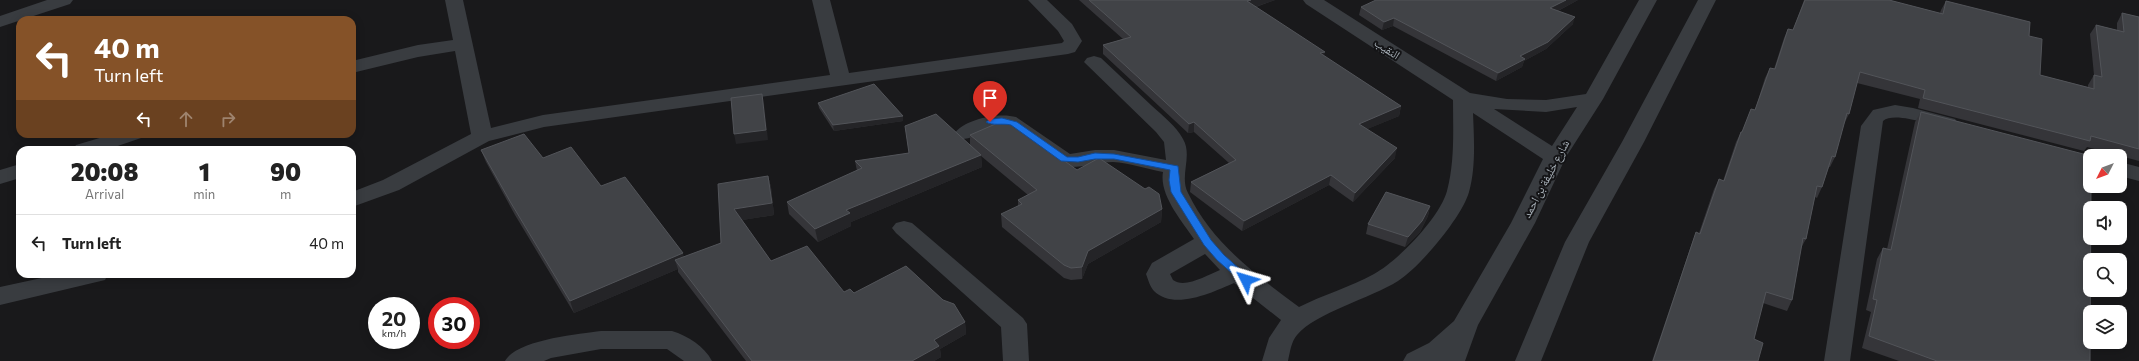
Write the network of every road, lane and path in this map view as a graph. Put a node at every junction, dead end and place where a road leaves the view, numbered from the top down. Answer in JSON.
{"nodes":[{"id":1,"x":64,"y":0,"type":"edge"},
{"id":2,"x":454,"y":0,"type":"edge"},
{"id":3,"x":821,"y":0,"type":"edge"},
{"id":4,"x":1038,"y":0,"type":"edge"},
{"id":5,"x":1312,"y":0,"type":"edge"},
{"id":6,"x":1648,"y":0,"type":"edge"},
{"id":7,"x":1707,"y":0,"type":"edge"},
{"id":8,"x":16,"y":16,"type":"edge"},
{"id":9,"x":17,"y":16,"type":"edge"},
{"id":10,"x":0,"y":22,"type":"edge"},
{"id":11,"x":464,"y":44,"type":"junction"},
{"id":12,"x":1094,"y":62,"type":"dead end"},
{"id":13,"x":356,"y":66,"type":"edge"},
{"id":14,"x":841,"y":80,"type":"junction"},
{"id":15,"x":1463,"y":97,"type":"junction"},
{"id":16,"x":1593,"y":99,"type":"junction"},
{"id":17,"x":1966,"y":128,"type":"edge"},
{"id":18,"x":964,"y":134,"type":"dead end"},
{"id":19,"x":482,"y":137,"type":"junction"},
{"id":20,"x":122,"y":138,"type":"edge"},
{"id":21,"x":96,"y":146,"type":"edge"},
{"id":22,"x":1555,"y":157,"type":"junction"},
{"id":23,"x":1175,"y":168,"type":"junction"},
{"id":24,"x":2127,"y":171,"type":"edge"},
{"id":25,"x":16,"y":172,"type":"edge"},
{"id":26,"x":2139,"y":174,"type":"edge"},
{"id":27,"x":0,"y":177,"type":"edge"},
{"id":28,"x":356,"y":198,"type":"edge"},
{"id":29,"x":904,"y":228,"type":"dead end"},
{"id":30,"x":1207,"y":242,"type":"junction"},
{"id":31,"x":1236,"y":272,"type":"junction"},
{"id":32,"x":79,"y":278,"type":"edge"},
{"id":33,"x":0,"y":296,"type":"edge"},
{"id":34,"x":1297,"y":319,"type":"junction"},
{"id":35,"x":1465,"y":326,"type":"junction"},
{"id":36,"x":518,"y":361,"type":"edge"},
{"id":37,"x":699,"y":361,"type":"edge"},
{"id":38,"x":1016,"y":361,"type":"edge"},
{"id":39,"x":1275,"y":361,"type":"edge"},
{"id":40,"x":1416,"y":361,"type":"edge"},
{"id":41,"x":1452,"y":361,"type":"edge"},
{"id":42,"x":1528,"y":361,"type":"edge"},
{"id":43,"x":1837,"y":361,"type":"edge"}],
"edges":[{"from":1,"to":9,"type":"street"},
{"from":2,"to":11,"type":"street"},
{"from":3,"to":14,"type":"street"},
{"from":4,"to":14,"type":"street"},
{"from":5,"to":15,"type":"street","name":"النقيب"},
{"from":6,"to":16,"type":"street","name":"شارع خليفة بن احمد"},
{"from":7,"to":42,"type":"street"},
{"from":8,"to":10,"type":"street"},
{"from":11,"to":13,"type":"street"},
{"from":11,"to":19,"type":"street"},
{"from":12,"to":23,"type":"street"},
{"from":14,"to":19,"type":"street"},
{"from":15,"to":16,"type":"street"},
{"from":15,"to":22,"type":"street","name":"النقيب"},
{"from":15,"to":34,"type":"street"},
{"from":16,"to":22,"type":"street","name":"شارع خليفة بن احمد"},
{"from":17,"to":43,"type":"street"},
{"from":18,"to":23,"type":"street"},
{"from":19,"to":28,"type":"street"},
{"from":20,"to":21,"type":"street"},
{"from":22,"to":35,"type":"street","name":"شارع خليفة بن احمد"},
{"from":23,"to":30,"type":"street"},
{"from":24,"to":26,"type":"street"},
{"from":25,"to":27,"type":"street"},
{"from":29,"to":38,"type":"street"},
{"from":30,"to":31,"type":"street"},
{"from":30,"to":31,"type":"street"},
{"from":31,"to":34,"type":"street"},
{"from":32,"to":33,"type":"street"},
{"from":34,"to":39,"type":"street"},
{"from":35,"to":40,"type":"street"},
{"from":35,"to":41,"type":"street","name":"شارع خليفة بن احمد"},
{"from":36,"to":37,"type":"street"}]}
